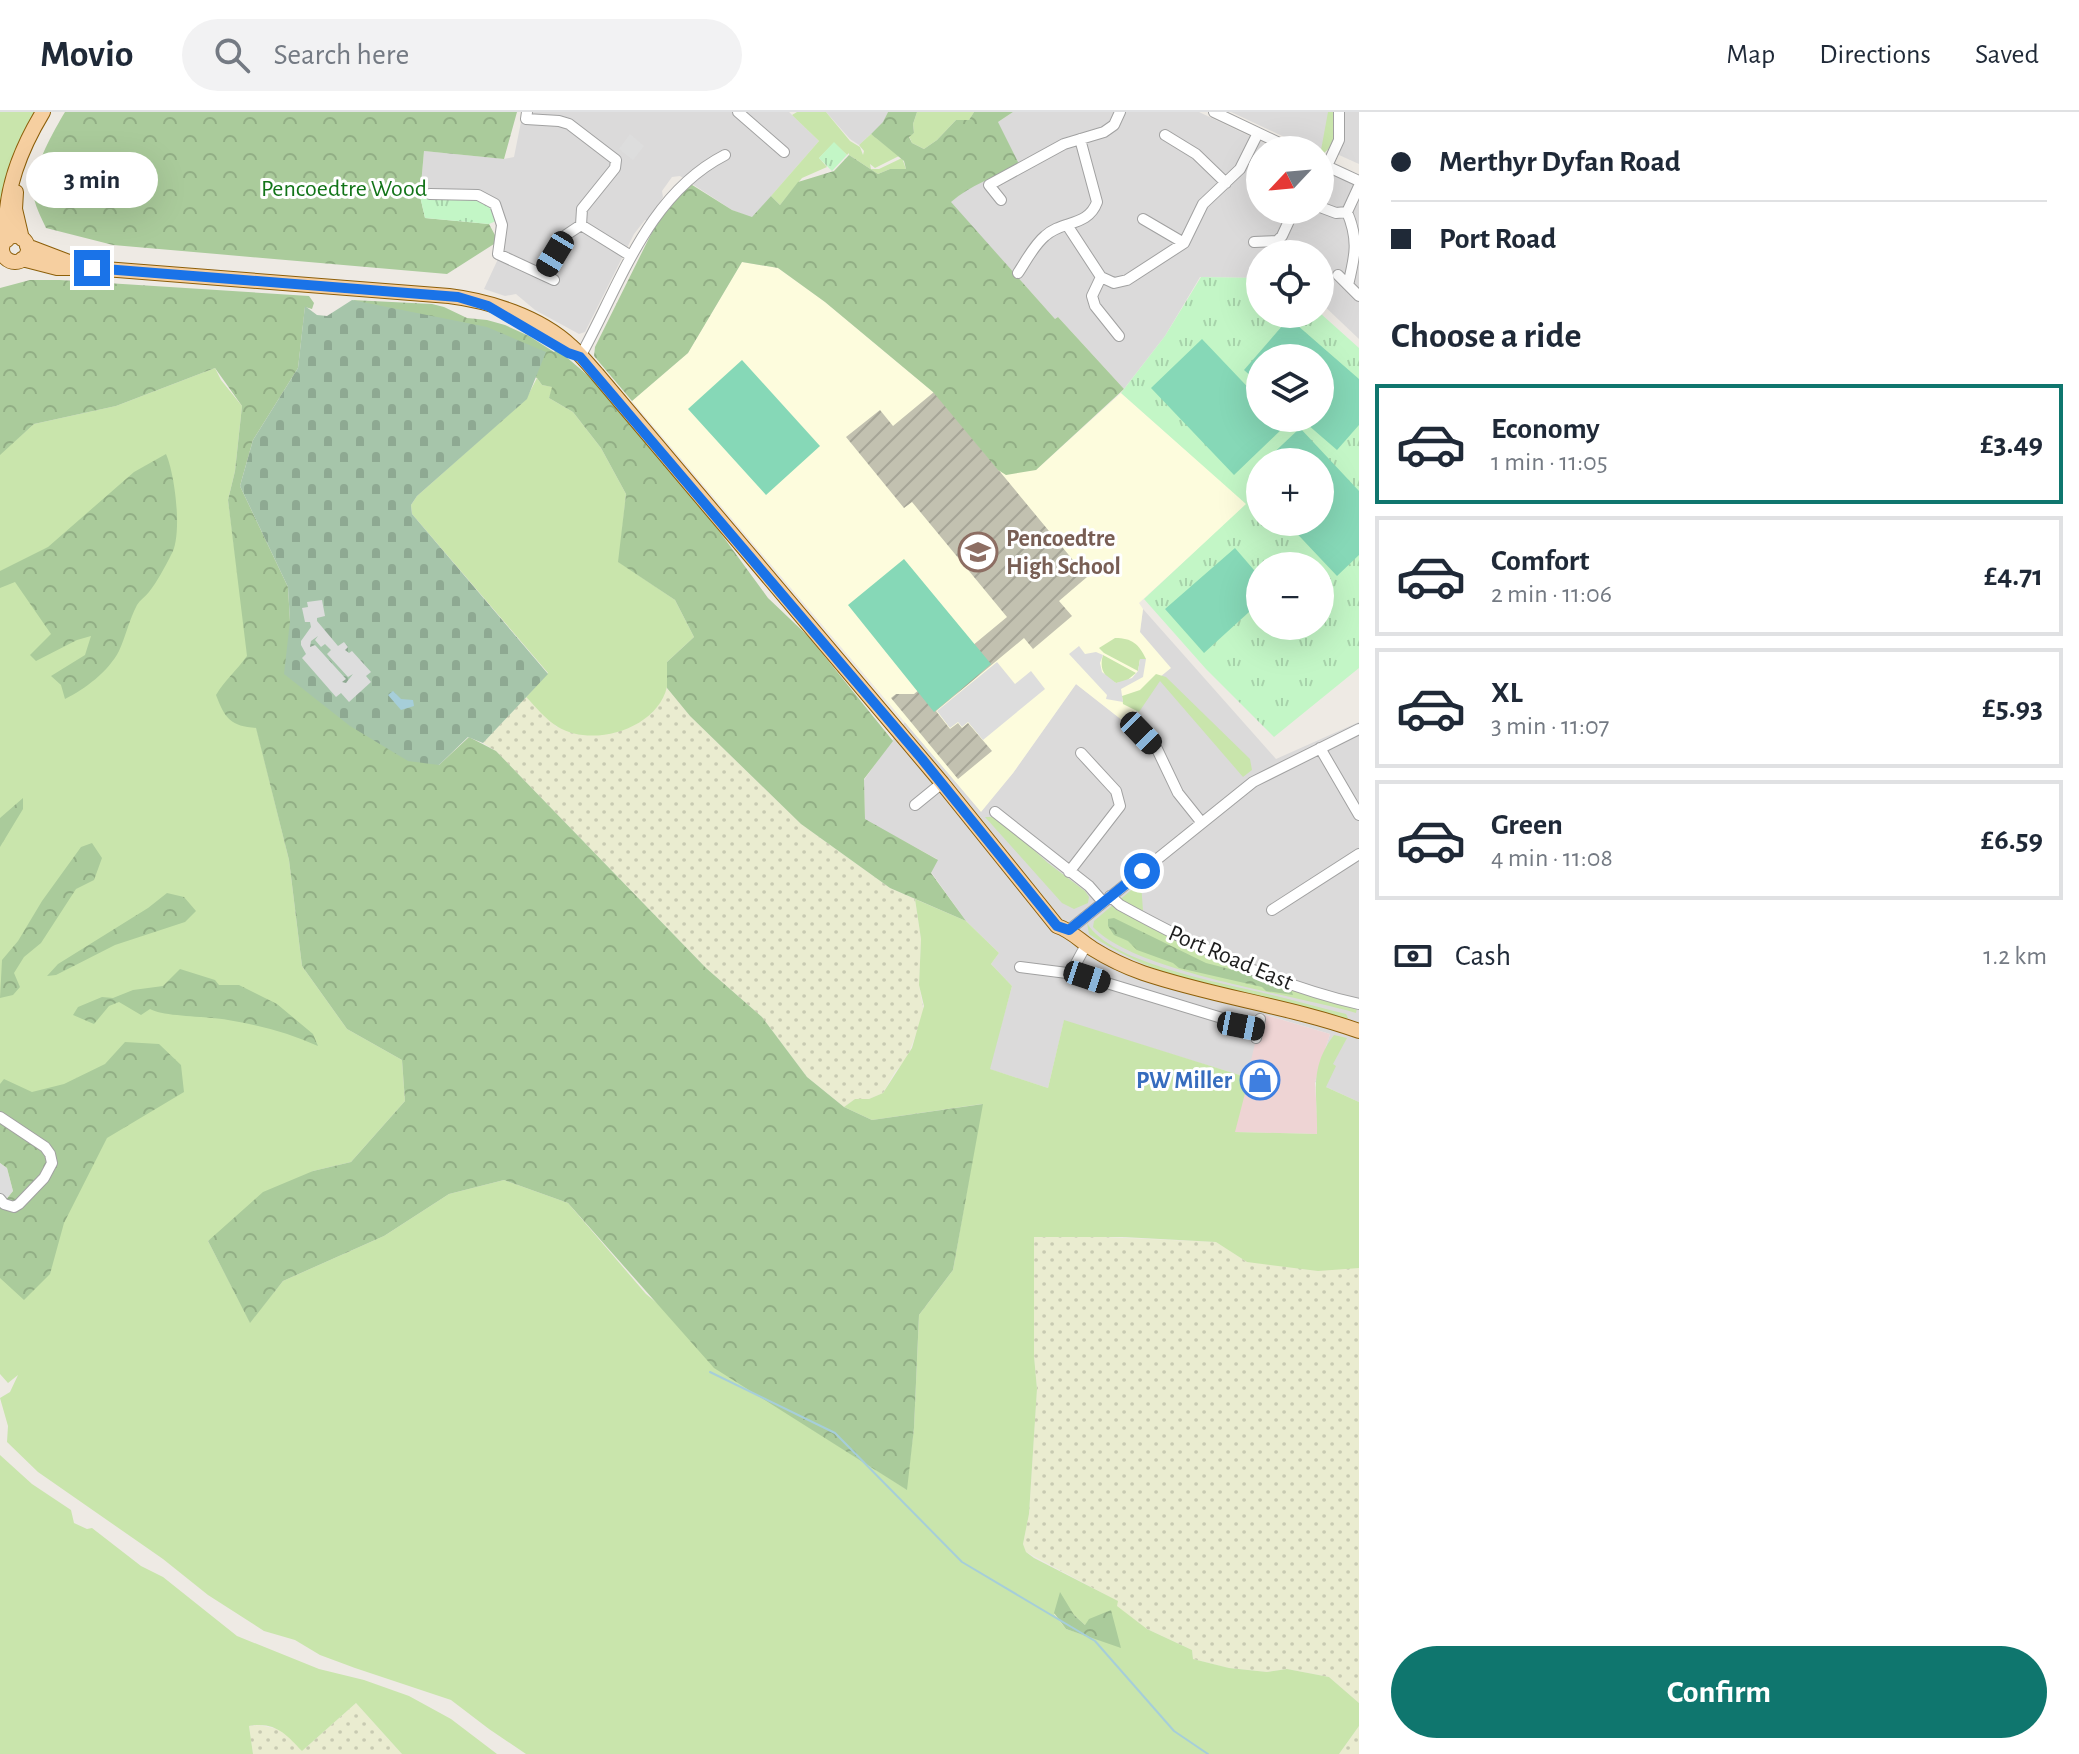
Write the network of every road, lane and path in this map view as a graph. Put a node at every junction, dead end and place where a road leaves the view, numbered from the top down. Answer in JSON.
{"nodes":[{"id":1,"x":43,"y":112,"type":"edge"},
{"id":2,"x":738,"y":112,"type":"edge"},
{"id":3,"x":1120,"y":112,"type":"edge"},
{"id":4,"x":1214,"y":112,"type":"edge"},
{"id":5,"x":1339,"y":112,"type":"edge"},
{"id":6,"x":527,"y":116,"type":"edge"},
{"id":7,"x":1258,"y":133,"type":"junction"},
{"id":8,"x":1165,"y":135,"type":"dead end"},
{"id":9,"x":1264,"y":136,"type":"edge"},
{"id":10,"x":1080,"y":139,"type":"junction"},
{"id":11,"x":1334,"y":148,"type":"edge"},
{"id":12,"x":784,"y":152,"type":"dead end"},
{"id":13,"x":725,"y":155,"type":"dead end"},
{"id":14,"x":1334,"y":170,"type":"edge"},
{"id":15,"x":1226,"y":183,"type":"junction"},
{"id":16,"x":1359,"y":184,"type":"edge"},
{"id":17,"x":430,"y":194,"type":"dead end"},
{"id":18,"x":1001,"y":200,"type":"dead end"},
{"id":19,"x":1334,"y":212,"type":"edge"},
{"id":20,"x":1347,"y":212,"type":"junction"},
{"id":21,"x":1143,"y":219,"type":"dead end"},
{"id":22,"x":581,"y":225,"type":"junction"},
{"id":23,"x":1067,"y":225,"type":"junction"},
{"id":24,"x":1184,"y":243,"type":"junction"},
{"id":25,"x":12,"y":251,"type":"edge"},
{"id":26,"x":631,"y":256,"type":"junction"},
{"id":27,"x":543,"y":273,"type":"junction"},
{"id":28,"x":1018,"y":273,"type":"dead end"},
{"id":29,"x":1338,"y":275,"type":"dead end"},
{"id":30,"x":1101,"y":277,"type":"junction"},
{"id":31,"x":554,"y":280,"type":"dead end"},
{"id":32,"x":1348,"y":285,"type":"junction"},
{"id":33,"x":1359,"y":296,"type":"edge"},
{"id":34,"x":1119,"y":336,"type":"dead end"},
{"id":35,"x":580,"y":357,"type":"junction"},
{"id":36,"x":1359,"y":729,"type":"edge"},
{"id":37,"x":1137,"y":731,"type":"dead end"},
{"id":38,"x":1320,"y":748,"type":"junction"},
{"id":39,"x":1081,"y":753,"type":"dead end"},
{"id":40,"x":942,"y":783,"type":"junction"},
{"id":41,"x":915,"y":805,"type":"dead end"},
{"id":42,"x":995,"y":812,"type":"dead end"},
{"id":43,"x":1359,"y":815,"type":"edge"},
{"id":44,"x":1202,"y":823,"type":"junction"},
{"id":45,"x":1359,"y":854,"type":"edge"},
{"id":46,"x":1069,"y":872,"type":"junction"},
{"id":47,"x":1106,"y":899,"type":"junction"},
{"id":48,"x":1272,"y":910,"type":"dead end"},
{"id":49,"x":1069,"y":930,"type":"junction"},
{"id":50,"x":1086,"y":945,"type":"junction"},
{"id":51,"x":1020,"y":967,"type":"dead end"},
{"id":52,"x":1087,"y":977,"type":"dead end"},
{"id":53,"x":1177,"y":983,"type":"junction"},
{"id":54,"x":1172,"y":1004,"type":"junction"},
{"id":55,"x":1359,"y":1004,"type":"edge"},
{"id":56,"x":1258,"y":1029,"type":"dead end"},
{"id":57,"x":1359,"y":1031,"type":"edge"},
{"id":58,"x":0,"y":1117,"type":"edge"},
{"id":59,"x":0,"y":1199,"type":"edge"}],
"edges":[{"from":1,"to":25,"type":"main road"},
{"from":2,"to":12,"type":"street"},
{"from":3,"to":10,"type":"street"},
{"from":4,"to":7,"type":"street"},
{"from":5,"to":11,"type":"street"},
{"from":6,"to":22,"type":"street"},
{"from":7,"to":9,"type":"street"},
{"from":7,"to":15,"type":"street"},
{"from":8,"to":15,"type":"street"},
{"from":10,"to":18,"type":"street"},
{"from":10,"to":23,"type":"street"},
{"from":13,"to":26,"type":"street"},
{"from":14,"to":16,"type":"street"},
{"from":15,"to":24,"type":"street"},
{"from":16,"to":20,"type":"street"},
{"from":17,"to":27,"type":"street"},
{"from":19,"to":20,"type":"street"},
{"from":20,"to":32,"type":"street"},
{"from":21,"to":24,"type":"street"},
{"from":22,"to":26,"type":"street"},
{"from":22,"to":27,"type":"street"},
{"from":23,"to":28,"type":"street"},
{"from":23,"to":30,"type":"street"},
{"from":24,"to":30,"type":"street"},
{"from":25,"to":35,"type":"main road"},
{"from":26,"to":35,"type":"street"},
{"from":27,"to":31,"type":"street"},
{"from":29,"to":32,"type":"street"},
{"from":30,"to":34,"type":"street"},
{"from":32,"to":33,"type":"street"},
{"from":35,"to":40,"type":"main road","name":"Port Road East"},
{"from":36,"to":38,"type":"street"},
{"from":37,"to":44,"type":"street"},
{"from":38,"to":43,"type":"street"},
{"from":38,"to":44,"type":"street"},
{"from":39,"to":46,"type":"street"},
{"from":40,"to":41,"type":"street"},
{"from":40,"to":49,"type":"main road","name":"Port Road East"},
{"from":42,"to":46,"type":"street","name":"Port Road East"},
{"from":44,"to":47,"type":"street"},
{"from":45,"to":48,"type":"street"},
{"from":46,"to":47,"type":"street","name":"Port Road East"},
{"from":47,"to":49,"type":"street"},
{"from":47,"to":55,"type":"street","name":"Port Road East"},
{"from":49,"to":50,"type":"main road","name":"Port Road East"},
{"from":50,"to":51,"type":"street"},
{"from":50,"to":53,"type":"main road","name":"Port Road East"},
{"from":52,"to":54,"type":"street"},
{"from":53,"to":54,"type":"street"},
{"from":53,"to":57,"type":"main road","name":"Port Road East"},
{"from":54,"to":56,"type":"street"},
{"from":58,"to":59,"type":"street"}]}
